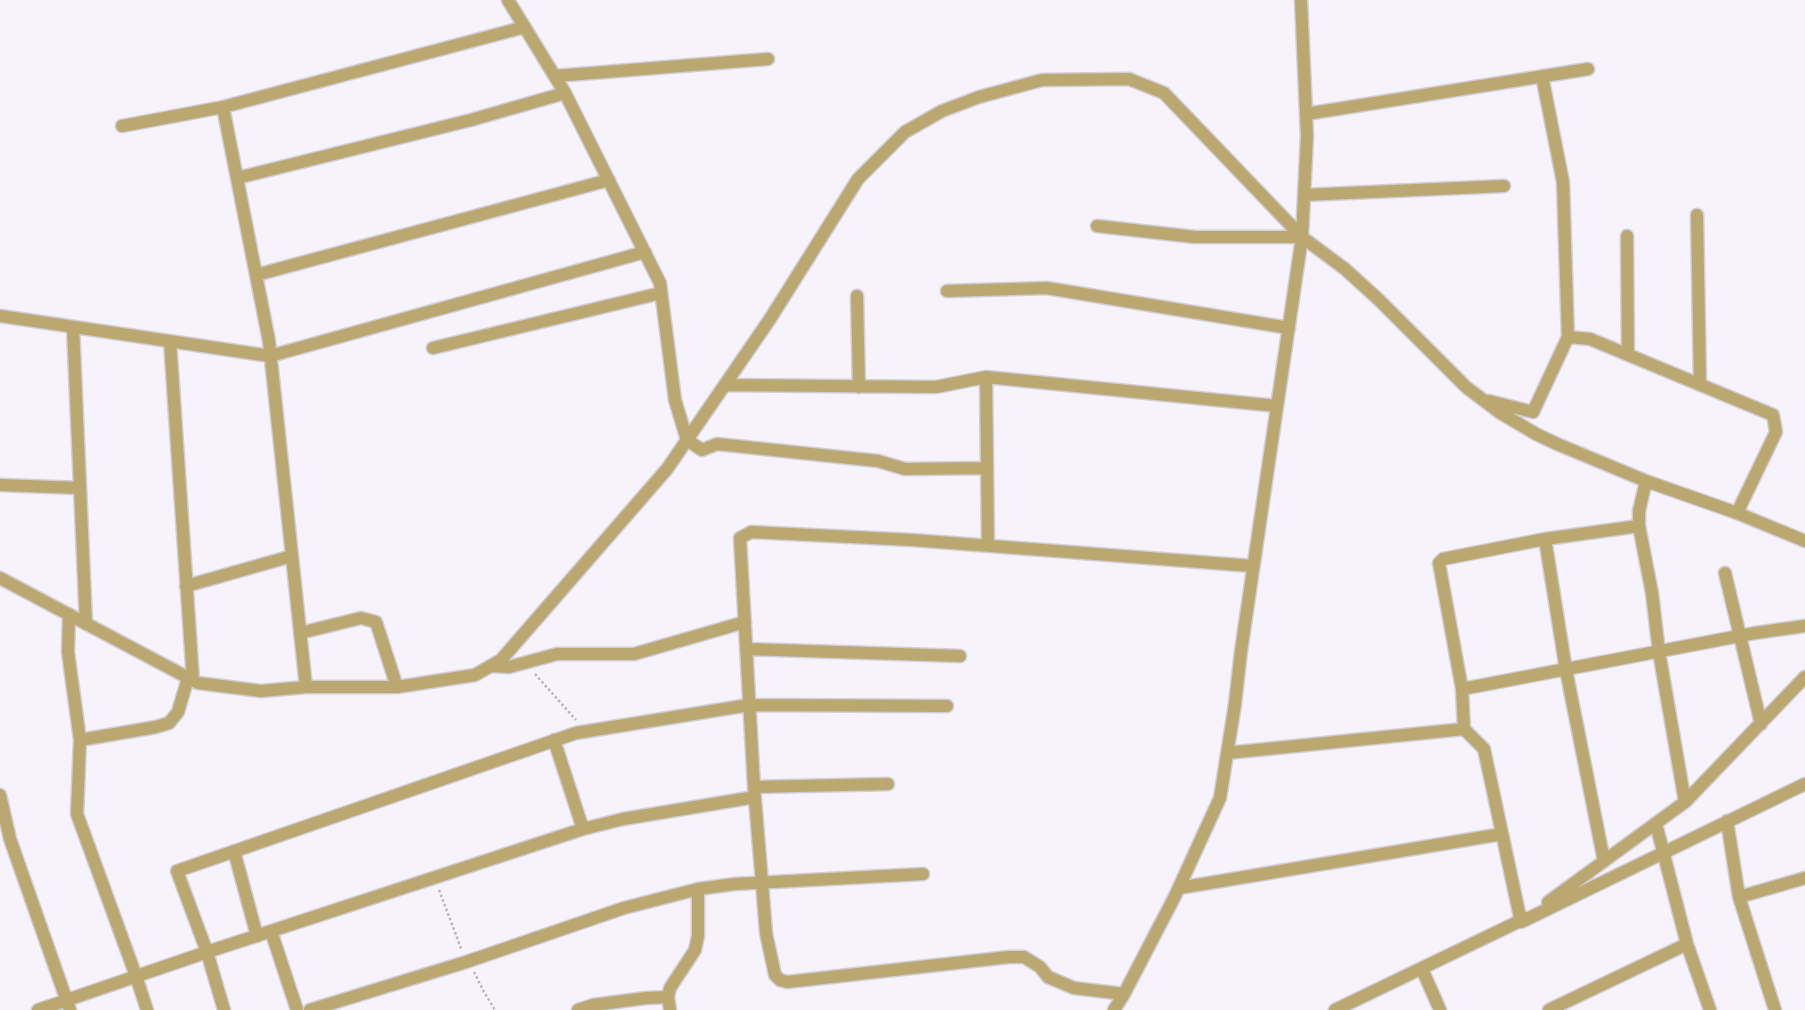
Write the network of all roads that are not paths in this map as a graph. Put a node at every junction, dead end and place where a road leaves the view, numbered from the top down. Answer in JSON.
{"nodes":[{"id":1,"x":508,"y":0,"type":"edge"},
{"id":2,"x":1301,"y":0,"type":"edge"},
{"id":3,"x":525,"y":27,"type":"junction"},
{"id":4,"x":768,"y":59,"type":"dead end"},
{"id":5,"x":1588,"y":69,"type":"dead end"},
{"id":6,"x":555,"y":76,"type":"junction"},
{"id":7,"x":1542,"y":76,"type":"junction"},
{"id":8,"x":565,"y":93,"type":"junction"},
{"id":9,"x":224,"y":107,"type":"junction"},
{"id":10,"x":1306,"y":114,"type":"junction"},
{"id":11,"x":122,"y":126,"type":"dead end"},
{"id":12,"x":237,"y":178,"type":"junction"},
{"id":13,"x":609,"y":180,"type":"junction"},
{"id":14,"x":1504,"y":186,"type":"dead end"},
{"id":15,"x":1304,"y":195,"type":"junction"},
{"id":16,"x":1697,"y":215,"type":"dead end"},
{"id":17,"x":1097,"y":226,"type":"dead end"},
{"id":18,"x":1627,"y":236,"type":"dead end"},
{"id":19,"x":1302,"y":237,"type":"junction"},
{"id":20,"x":644,"y":252,"type":"junction"},
{"id":21,"x":256,"y":275,"type":"junction"},
{"id":22,"x":947,"y":291,"type":"dead end"},
{"id":23,"x":661,"y":292,"type":"junction"},
{"id":24,"x":857,"y":296,"type":"dead end"},
{"id":25,"x":0,"y":316,"type":"edge"},
{"id":26,"x":73,"y":327,"type":"junction"},
{"id":27,"x":1289,"y":328,"type":"junction"},
{"id":28,"x":1568,"y":336,"type":"junction"},
{"id":29,"x":170,"y":341,"type":"junction"},
{"id":30,"x":433,"y":348,"type":"dead end"},
{"id":31,"x":270,"y":356,"type":"junction"},
{"id":32,"x":1628,"y":356,"type":"junction"},
{"id":33,"x":986,"y":378,"type":"junction"},
{"id":34,"x":725,"y":385,"type":"junction"},
{"id":35,"x":1700,"y":385,"type":"junction"},
{"id":36,"x":859,"y":387,"type":"junction"},
{"id":37,"x":1484,"y":400,"type":"junction"},
{"id":38,"x":1277,"y":406,"type":"junction"},
{"id":39,"x":687,"y":440,"type":"junction"},
{"id":40,"x":987,"y":468,"type":"junction"},
{"id":41,"x":1646,"y":481,"type":"junction"},
{"id":42,"x":0,"y":485,"type":"edge"},
{"id":43,"x":80,"y":488,"type":"junction"},
{"id":44,"x":1737,"y":513,"type":"junction"},
{"id":45,"x":1639,"y":526,"type":"junction"},
{"id":46,"x":1546,"y":539,"type":"junction"},
{"id":47,"x":1805,"y":541,"type":"edge"},
{"id":48,"x":988,"y":546,"type":"junction"},
{"id":49,"x":292,"y":556,"type":"junction"},
{"id":50,"x":1253,"y":566,"type":"junction"},
{"id":51,"x":1725,"y":573,"type":"dead end"},
{"id":52,"x":0,"y":578,"type":"edge"},
{"id":53,"x":186,"y":586,"type":"junction"},
{"id":54,"x":69,"y":614,"type":"junction"},
{"id":55,"x":745,"y":622,"type":"junction"},
{"id":56,"x":86,"y":624,"type":"junction"},
{"id":57,"x":1805,"y":626,"type":"edge"},
{"id":58,"x":300,"y":633,"type":"junction"},
{"id":59,"x":1740,"y":636,"type":"junction"},
{"id":60,"x":746,"y":649,"type":"junction"},
{"id":61,"x":1659,"y":652,"type":"junction"},
{"id":62,"x":960,"y":656,"type":"dead end"},
{"id":63,"x":490,"y":666,"type":"junction"},
{"id":64,"x":1566,"y":670,"type":"junction"},
{"id":65,"x":1805,"y":677,"type":"edge"},
{"id":66,"x":190,"y":679,"type":"junction"},
{"id":67,"x":306,"y":687,"type":"junction"},
{"id":68,"x":396,"y":687,"type":"junction"},
{"id":69,"x":1462,"y":689,"type":"junction"},
{"id":70,"x":749,"y":705,"type":"junction"},
{"id":71,"x":946,"y":706,"type":"dead end"},
{"id":72,"x":1761,"y":724,"type":"junction"},
{"id":73,"x":1464,"y":729,"type":"junction"},
{"id":74,"x":80,"y":740,"type":"junction"},
{"id":75,"x":554,"y":740,"type":"junction"},
{"id":76,"x":1227,"y":753,"type":"junction"},
{"id":77,"x":888,"y":784,"type":"dead end"},
{"id":78,"x":1805,"y":784,"type":"edge"},
{"id":79,"x":754,"y":792,"type":"junction"},
{"id":80,"x":0,"y":795,"type":"edge"},
{"id":81,"x":1685,"y":802,"type":"junction"},
{"id":82,"x":1727,"y":821,"type":"junction"},
{"id":83,"x":1656,"y":824,"type":"junction"},
{"id":84,"x":583,"y":829,"type":"junction"},
{"id":85,"x":1502,"y":834,"type":"junction"},
{"id":86,"x":234,"y":851,"type":"junction"},
{"id":87,"x":1663,"y":852,"type":"junction"},
{"id":88,"x":1604,"y":861,"type":"junction"},
{"id":89,"x":923,"y":874,"type":"dead end"},
{"id":90,"x":1805,"y":878,"type":"edge"},
{"id":91,"x":762,"y":883,"type":"junction"},
{"id":92,"x":698,"y":888,"type":"junction"},
{"id":93,"x":1179,"y":888,"type":"junction"},
{"id":94,"x":1739,"y":897,"type":"junction"},
{"id":95,"x":1521,"y":922,"type":"junction"},
{"id":96,"x":271,"y":931,"type":"junction"},
{"id":97,"x":257,"y":936,"type":"junction"},
{"id":98,"x":1687,"y":944,"type":"junction"},
{"id":99,"x":207,"y":952,"type":"junction"},
{"id":100,"x":1422,"y":969,"type":"junction"},
{"id":101,"x":136,"y":976,"type":"junction"},
{"id":102,"x":1124,"y":994,"type":"junction"},
{"id":103,"x":669,"y":1004,"type":"edge"},
{"id":104,"x":68,"y":1005,"type":"edge"},
{"id":105,"x":38,"y":1010,"type":"edge"},
{"id":106,"x":147,"y":1010,"type":"edge"},
{"id":107,"x":224,"y":1010,"type":"edge"},
{"id":108,"x":297,"y":1010,"type":"edge"},
{"id":109,"x":310,"y":1010,"type":"edge"},
{"id":110,"x":578,"y":1010,"type":"edge"},
{"id":111,"x":1114,"y":1010,"type":"edge"},
{"id":112,"x":1335,"y":1010,"type":"edge"},
{"id":113,"x":1440,"y":1010,"type":"edge"},
{"id":114,"x":1549,"y":1010,"type":"edge"},
{"id":115,"x":1710,"y":1010,"type":"edge"},
{"id":116,"x":1775,"y":1010,"type":"edge"}],
"edges":[{"from":1,"to":3,"type":"street"},
{"from":2,"to":10,"type":"street"},
{"from":3,"to":6,"type":"street"},
{"from":3,"to":9,"type":"street"},
{"from":4,"to":6,"type":"street"},
{"from":5,"to":7,"type":"street"},
{"from":6,"to":8,"type":"street"},
{"from":7,"to":10,"type":"street"},
{"from":7,"to":28,"type":"street"},
{"from":8,"to":12,"type":"street"},
{"from":8,"to":13,"type":"street"},
{"from":9,"to":11,"type":"street"},
{"from":9,"to":12,"type":"street"},
{"from":10,"to":15,"type":"street"},
{"from":12,"to":21,"type":"street"},
{"from":13,"to":20,"type":"street"},
{"from":13,"to":21,"type":"street"},
{"from":14,"to":15,"type":"street"},
{"from":15,"to":19,"type":"street"},
{"from":16,"to":35,"type":"street"},
{"from":17,"to":19,"type":"street"},
{"from":18,"to":32,"type":"street"},
{"from":19,"to":27,"type":"street"},
{"from":19,"to":34,"type":"street"},
{"from":19,"to":37,"type":"street"},
{"from":20,"to":23,"type":"street"},
{"from":20,"to":31,"type":"street"},
{"from":21,"to":31,"type":"street"},
{"from":22,"to":27,"type":"street"},
{"from":23,"to":30,"type":"street"},
{"from":23,"to":39,"type":"street"},
{"from":24,"to":36,"type":"street"},
{"from":25,"to":26,"type":"street"},
{"from":26,"to":29,"type":"street"},
{"from":26,"to":43,"type":"street"},
{"from":27,"to":38,"type":"street"},
{"from":28,"to":32,"type":"street"},
{"from":28,"to":37,"type":"street"},
{"from":29,"to":31,"type":"street"},
{"from":29,"to":53,"type":"street"},
{"from":31,"to":49,"type":"street"},
{"from":32,"to":35,"type":"street"},
{"from":33,"to":36,"type":"street"},
{"from":33,"to":38,"type":"street"},
{"from":33,"to":40,"type":"street"},
{"from":34,"to":36,"type":"street"},
{"from":34,"to":39,"type":"street"},
{"from":35,"to":44,"type":"street"},
{"from":37,"to":41,"type":"street"},
{"from":38,"to":50,"type":"street"},
{"from":39,"to":40,"type":"street"},
{"from":39,"to":63,"type":"street"},
{"from":40,"to":48,"type":"street"},
{"from":41,"to":44,"type":"street"},
{"from":41,"to":45,"type":"street"},
{"from":42,"to":43,"type":"street"},
{"from":43,"to":56,"type":"street"},
{"from":44,"to":47,"type":"street"},
{"from":45,"to":46,"type":"street"},
{"from":45,"to":61,"type":"street"},
{"from":46,"to":64,"type":"street"},
{"from":46,"to":69,"type":"street"},
{"from":48,"to":50,"type":"street"},
{"from":48,"to":55,"type":"street"},
{"from":49,"to":53,"type":"street"},
{"from":49,"to":58,"type":"street"},
{"from":50,"to":76,"type":"street"},
{"from":51,"to":59,"type":"street"},
{"from":52,"to":54,"type":"street"},
{"from":53,"to":66,"type":"street"},
{"from":54,"to":56,"type":"street"},
{"from":54,"to":74,"type":"street"},
{"from":55,"to":60,"type":"street"},
{"from":55,"to":63,"type":"street"},
{"from":56,"to":66,"type":"street"},
{"from":57,"to":59,"type":"street"},
{"from":58,"to":67,"type":"street"},
{"from":58,"to":68,"type":"street"},
{"from":59,"to":61,"type":"street"},
{"from":59,"to":72,"type":"street"},
{"from":60,"to":62,"type":"street"},
{"from":60,"to":70,"type":"street"},
{"from":61,"to":64,"type":"street"},
{"from":61,"to":81,"type":"street"},
{"from":63,"to":68,"type":"street"},
{"from":64,"to":69,"type":"street"},
{"from":64,"to":88,"type":"street"},
{"from":65,"to":72,"type":"street"},
{"from":66,"to":67,"type":"street"},
{"from":66,"to":74,"type":"street"},
{"from":67,"to":68,"type":"street"},
{"from":69,"to":73,"type":"street"},
{"from":70,"to":71,"type":"street"},
{"from":70,"to":75,"type":"street"},
{"from":70,"to":79,"type":"street"},
{"from":72,"to":81,"type":"street"},
{"from":73,"to":76,"type":"street"},
{"from":73,"to":85,"type":"street"},
{"from":74,"to":101,"type":"street"},
{"from":75,"to":84,"type":"street"},
{"from":75,"to":86,"type":"street"},
{"from":76,"to":93,"type":"street"},
{"from":77,"to":79,"type":"street"},
{"from":78,"to":82,"type":"street"},
{"from":79,"to":84,"type":"street"},
{"from":79,"to":91,"type":"street"},
{"from":80,"to":104,"type":"street"},
{"from":81,"to":83,"type":"street"},
{"from":82,"to":87,"type":"street"},
{"from":82,"to":94,"type":"street"},
{"from":83,"to":87,"type":"street"},
{"from":83,"to":88,"type":"street"},
{"from":84,"to":96,"type":"street"},
{"from":85,"to":93,"type":"street"},
{"from":85,"to":95,"type":"street"},
{"from":86,"to":97,"type":"street"},
{"from":86,"to":99,"type":"street"},
{"from":87,"to":95,"type":"street"},
{"from":87,"to":98,"type":"street"},
{"from":88,"to":95,"type":"street"},
{"from":89,"to":91,"type":"street"},
{"from":90,"to":94,"type":"street"},
{"from":91,"to":92,"type":"street"},
{"from":91,"to":102,"type":"street"},
{"from":92,"to":103,"type":"street"},
{"from":92,"to":109,"type":"street"},
{"from":93,"to":102,"type":"street"},
{"from":94,"to":116,"type":"street"},
{"from":95,"to":100,"type":"street"},
{"from":96,"to":97,"type":"street"},
{"from":96,"to":108,"type":"street"},
{"from":97,"to":99,"type":"street"},
{"from":98,"to":114,"type":"street"},
{"from":98,"to":115,"type":"street"},
{"from":99,"to":101,"type":"street"},
{"from":99,"to":107,"type":"street"},
{"from":100,"to":112,"type":"street"},
{"from":100,"to":113,"type":"street"},
{"from":101,"to":104,"type":"street"},
{"from":101,"to":106,"type":"street"},
{"from":102,"to":111,"type":"street"},
{"from":103,"to":110,"type":"street"},
{"from":104,"to":105,"type":"street"}]}
